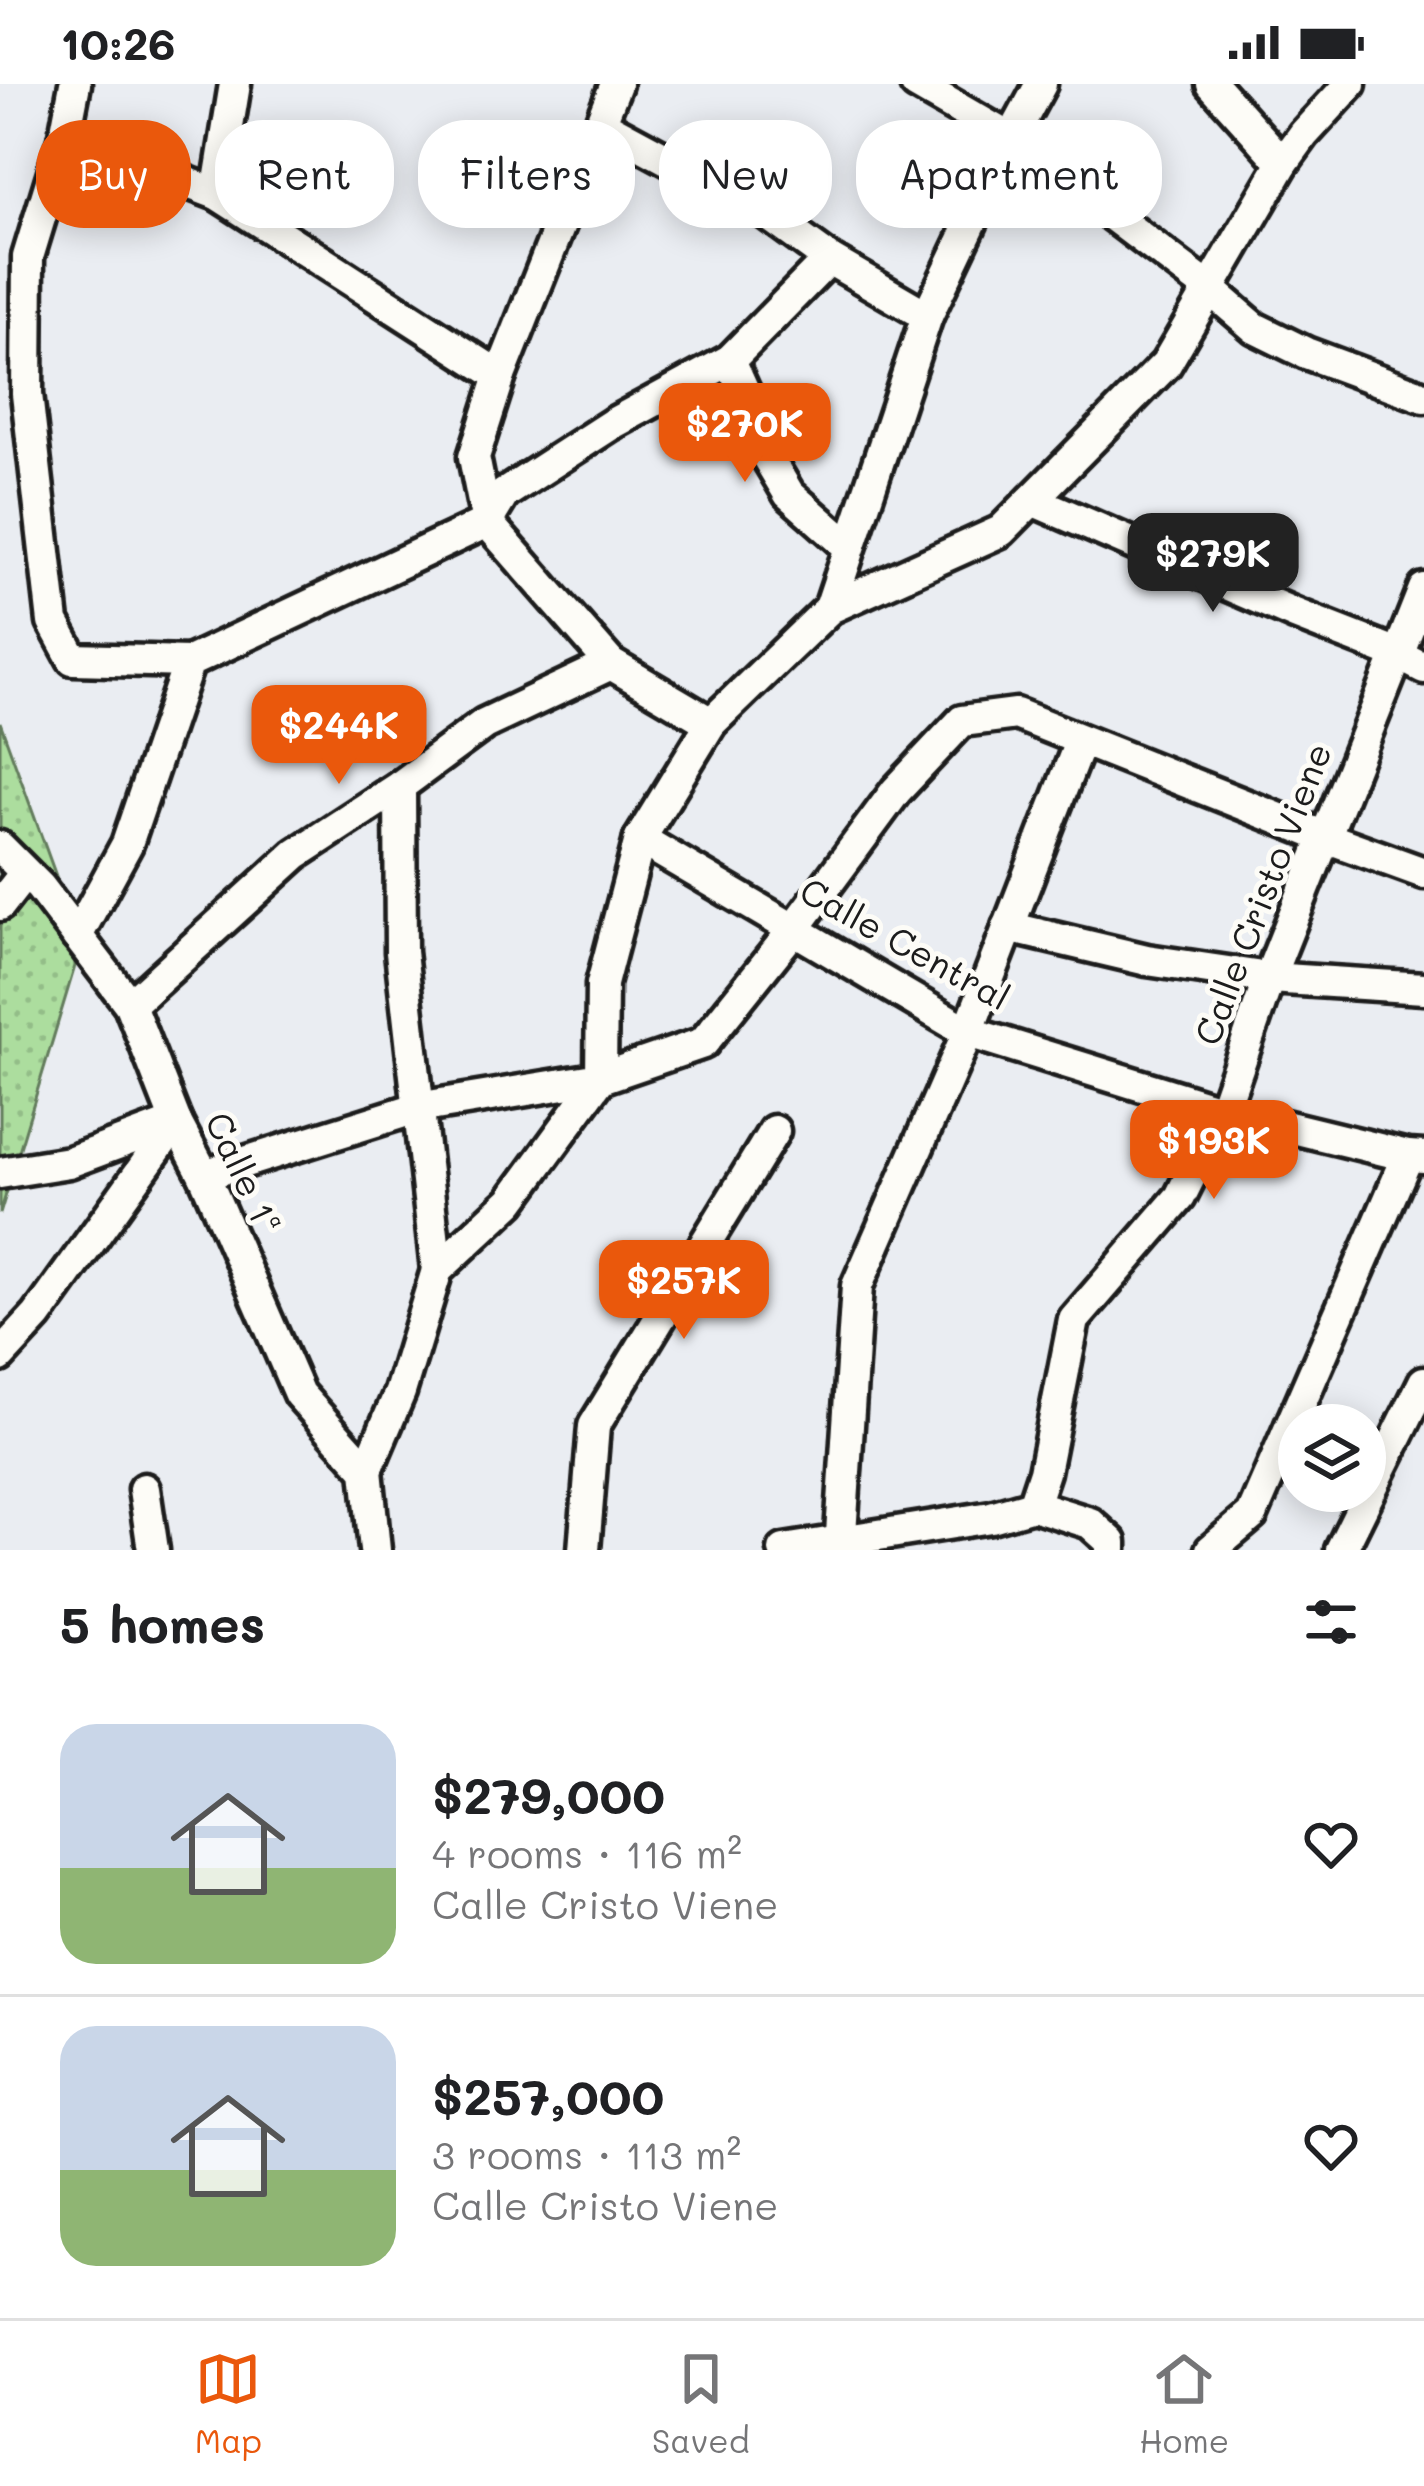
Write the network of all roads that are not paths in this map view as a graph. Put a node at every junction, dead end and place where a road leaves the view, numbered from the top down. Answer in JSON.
{"nodes":[{"id":1,"x":75,"y":84,"type":"edge"},
{"id":2,"x":235,"y":84,"type":"edge"},
{"id":3,"x":616,"y":84,"type":"edge"},
{"id":4,"x":916,"y":84,"type":"edge"},
{"id":5,"x":1041,"y":84,"type":"edge"},
{"id":6,"x":1212,"y":84,"type":"edge"},
{"id":7,"x":1350,"y":84,"type":"edge"},
{"id":8,"x":68,"y":120,"type":"edge"},
{"id":9,"x":229,"y":120,"type":"edge"},
{"id":10,"x":603,"y":120,"type":"edge"},
{"id":11,"x":978,"y":120,"type":"edge"},
{"id":12,"x":1021,"y":120,"type":"edge"},
{"id":13,"x":635,"y":142,"type":"edge"},
{"id":14,"x":1283,"y":163,"type":"junction"},
{"id":15,"x":37,"y":228,"type":"edge"},
{"id":16,"x":270,"y":228,"type":"edge"},
{"id":17,"x":560,"y":228,"type":"edge"},
{"id":18,"x":969,"y":228,"type":"edge"},
{"id":19,"x":1128,"y":228,"type":"edge"},
{"id":20,"x":829,"y":259,"type":"junction"},
{"id":21,"x":1210,"y":290,"type":"junction"},
{"id":22,"x":927,"y":316,"type":"junction"},
{"id":23,"x":730,"y":360,"type":"junction"},
{"id":24,"x":500,"y":376,"type":"junction"},
{"id":25,"x":1424,"y":397,"type":"edge"},
{"id":26,"x":1031,"y":500,"type":"junction"},
{"id":27,"x":488,"y":522,"type":"junction"},
{"id":28,"x":849,"y":547,"type":"junction"},
{"id":29,"x":1424,"y":589,"type":"edge"},
{"id":30,"x":830,"y":608,"type":"junction"},
{"id":31,"x":1411,"y":661,"type":"edge"},
{"id":32,"x":189,"y":662,"type":"junction"},
{"id":33,"x":611,"y":664,"type":"junction"},
{"id":34,"x":710,"y":724,"type":"junction"},
{"id":35,"x":1080,"y":742,"type":"junction"},
{"id":36,"x":400,"y":786,"type":"junction"},
{"id":37,"x":1325,"y":837,"type":"junction"},
{"id":38,"x":640,"y":839,"type":"junction"},
{"id":39,"x":0,"y":847,"type":"edge"},
{"id":40,"x":25,"y":872,"type":"junction"},
{"id":41,"x":1424,"y":873,"type":"edge"},
{"id":42,"x":0,"y":905,"type":"edge"},
{"id":43,"x":1008,"y":927,"type":"junction"},
{"id":44,"x":795,"y":928,"type":"junction"},
{"id":45,"x":77,"y":936,"type":"junction"},
{"id":46,"x":1269,"y":977,"type":"junction"},
{"id":47,"x":1424,"y":988,"type":"edge"},
{"id":48,"x":130,"y":1005,"type":"junction"},
{"id":49,"x":968,"y":1032,"type":"junction"},
{"id":50,"x":601,"y":1078,"type":"junction"},
{"id":51,"x":417,"y":1108,"type":"junction"},
{"id":52,"x":1223,"y":1111,"type":"junction"},
{"id":53,"x":176,"y":1122,"type":"junction"},
{"id":54,"x":773,"y":1131,"type":"dead end"},
{"id":55,"x":1416,"y":1157,"type":"edge"},
{"id":56,"x":0,"y":1173,"type":"edge"},
{"id":57,"x":204,"y":1175,"type":"junction"},
{"id":58,"x":437,"y":1270,"type":"junction"},
{"id":59,"x":0,"y":1356,"type":"edge"},
{"id":60,"x":1424,"y":1382,"type":"edge"},
{"id":61,"x":367,"y":1470,"type":"junction"},
{"id":62,"x":144,"y":1489,"type":"dead end"},
{"id":63,"x":1033,"y":1505,"type":"junction"},
{"id":64,"x":839,"y":1546,"type":"edge"},
{"id":65,"x":370,"y":1548,"type":"edge"},
{"id":66,"x":153,"y":1550,"type":"edge"},
{"id":67,"x":584,"y":1550,"type":"edge"},
{"id":68,"x":784,"y":1550,"type":"edge"},
{"id":69,"x":1111,"y":1550,"type":"edge"},
{"id":70,"x":1211,"y":1550,"type":"edge"},
{"id":71,"x":1341,"y":1550,"type":"edge"}],
"edges":[{"from":1,"to":8,"type":"street"},
{"from":2,"to":9,"type":"street"},
{"from":3,"to":10,"type":"street"},
{"from":4,"to":11,"type":"street"},
{"from":5,"to":12,"type":"street"},
{"from":6,"to":14,"type":"street"},
{"from":7,"to":14,"type":"street"},
{"from":13,"to":20,"type":"street"},
{"from":14,"to":21,"type":"street"},
{"from":15,"to":32,"type":"street"},
{"from":16,"to":24,"type":"street"},
{"from":17,"to":24,"type":"street"},
{"from":18,"to":22,"type":"street"},
{"from":19,"to":21,"type":"street"},
{"from":20,"to":22,"type":"street"},
{"from":20,"to":23,"type":"street"},
{"from":21,"to":25,"type":"street"},
{"from":21,"to":26,"type":"street"},
{"from":22,"to":28,"type":"street"},
{"from":23,"to":27,"type":"street"},
{"from":23,"to":28,"type":"street"},
{"from":24,"to":27,"type":"street"},
{"from":26,"to":30,"type":"street"},
{"from":26,"to":31,"type":"street"},
{"from":27,"to":32,"type":"street"},
{"from":27,"to":33,"type":"street"},
{"from":28,"to":30,"type":"street"},
{"from":29,"to":31,"type":"street","name":"Calle Cristo Viene"},
{"from":30,"to":34,"type":"street"},
{"from":31,"to":37,"type":"street","name":"Calle Cristo Viene"},
{"from":32,"to":45,"type":"street"},
{"from":33,"to":34,"type":"street"},
{"from":33,"to":36,"type":"street"},
{"from":34,"to":38,"type":"street"},
{"from":35,"to":37,"type":"street"},
{"from":35,"to":43,"type":"street"},
{"from":35,"to":44,"type":"street"},
{"from":36,"to":48,"type":"street"},
{"from":36,"to":51,"type":"street"},
{"from":37,"to":41,"type":"street"},
{"from":37,"to":46,"type":"street","name":"Calle Cristo Viene"},
{"from":38,"to":44,"type":"street","name":"Calle Central"},
{"from":38,"to":50,"type":"street"},
{"from":39,"to":40,"type":"street","name":"Calle 1ª"},
{"from":40,"to":42,"type":"street"},
{"from":40,"to":45,"type":"street","name":"Calle 1ª"},
{"from":43,"to":46,"type":"street"},
{"from":43,"to":49,"type":"street"},
{"from":44,"to":49,"type":"street","name":"Calle Central"},
{"from":44,"to":50,"type":"street"},
{"from":45,"to":48,"type":"street","name":"Calle 1ª"},
{"from":46,"to":47,"type":"street"},
{"from":46,"to":52,"type":"street","name":"Calle Cristo Viene"},
{"from":48,"to":53,"type":"street","name":"Calle 1ª"},
{"from":49,"to":52,"type":"street","name":"Calle Central"},
{"from":49,"to":64,"type":"street"},
{"from":50,"to":51,"type":"street"},
{"from":50,"to":58,"type":"street"},
{"from":51,"to":57,"type":"street"},
{"from":51,"to":58,"type":"street"},
{"from":52,"to":55,"type":"street","name":"Calle Central"},
{"from":52,"to":63,"type":"street","name":"Calle Cristo Viene"},
{"from":53,"to":56,"type":"street"},
{"from":53,"to":57,"type":"street","name":"Calle 1ª"},
{"from":53,"to":59,"type":"street"},
{"from":54,"to":67,"type":"street"},
{"from":55,"to":70,"type":"street"},
{"from":57,"to":61,"type":"street","name":"Calle 1ª"},
{"from":58,"to":61,"type":"street"},
{"from":60,"to":71,"type":"street"},
{"from":61,"to":65,"type":"street"},
{"from":62,"to":66,"type":"street"},
{"from":63,"to":64,"type":"street"},
{"from":63,"to":69,"type":"street"},
{"from":64,"to":68,"type":"street"}]}
